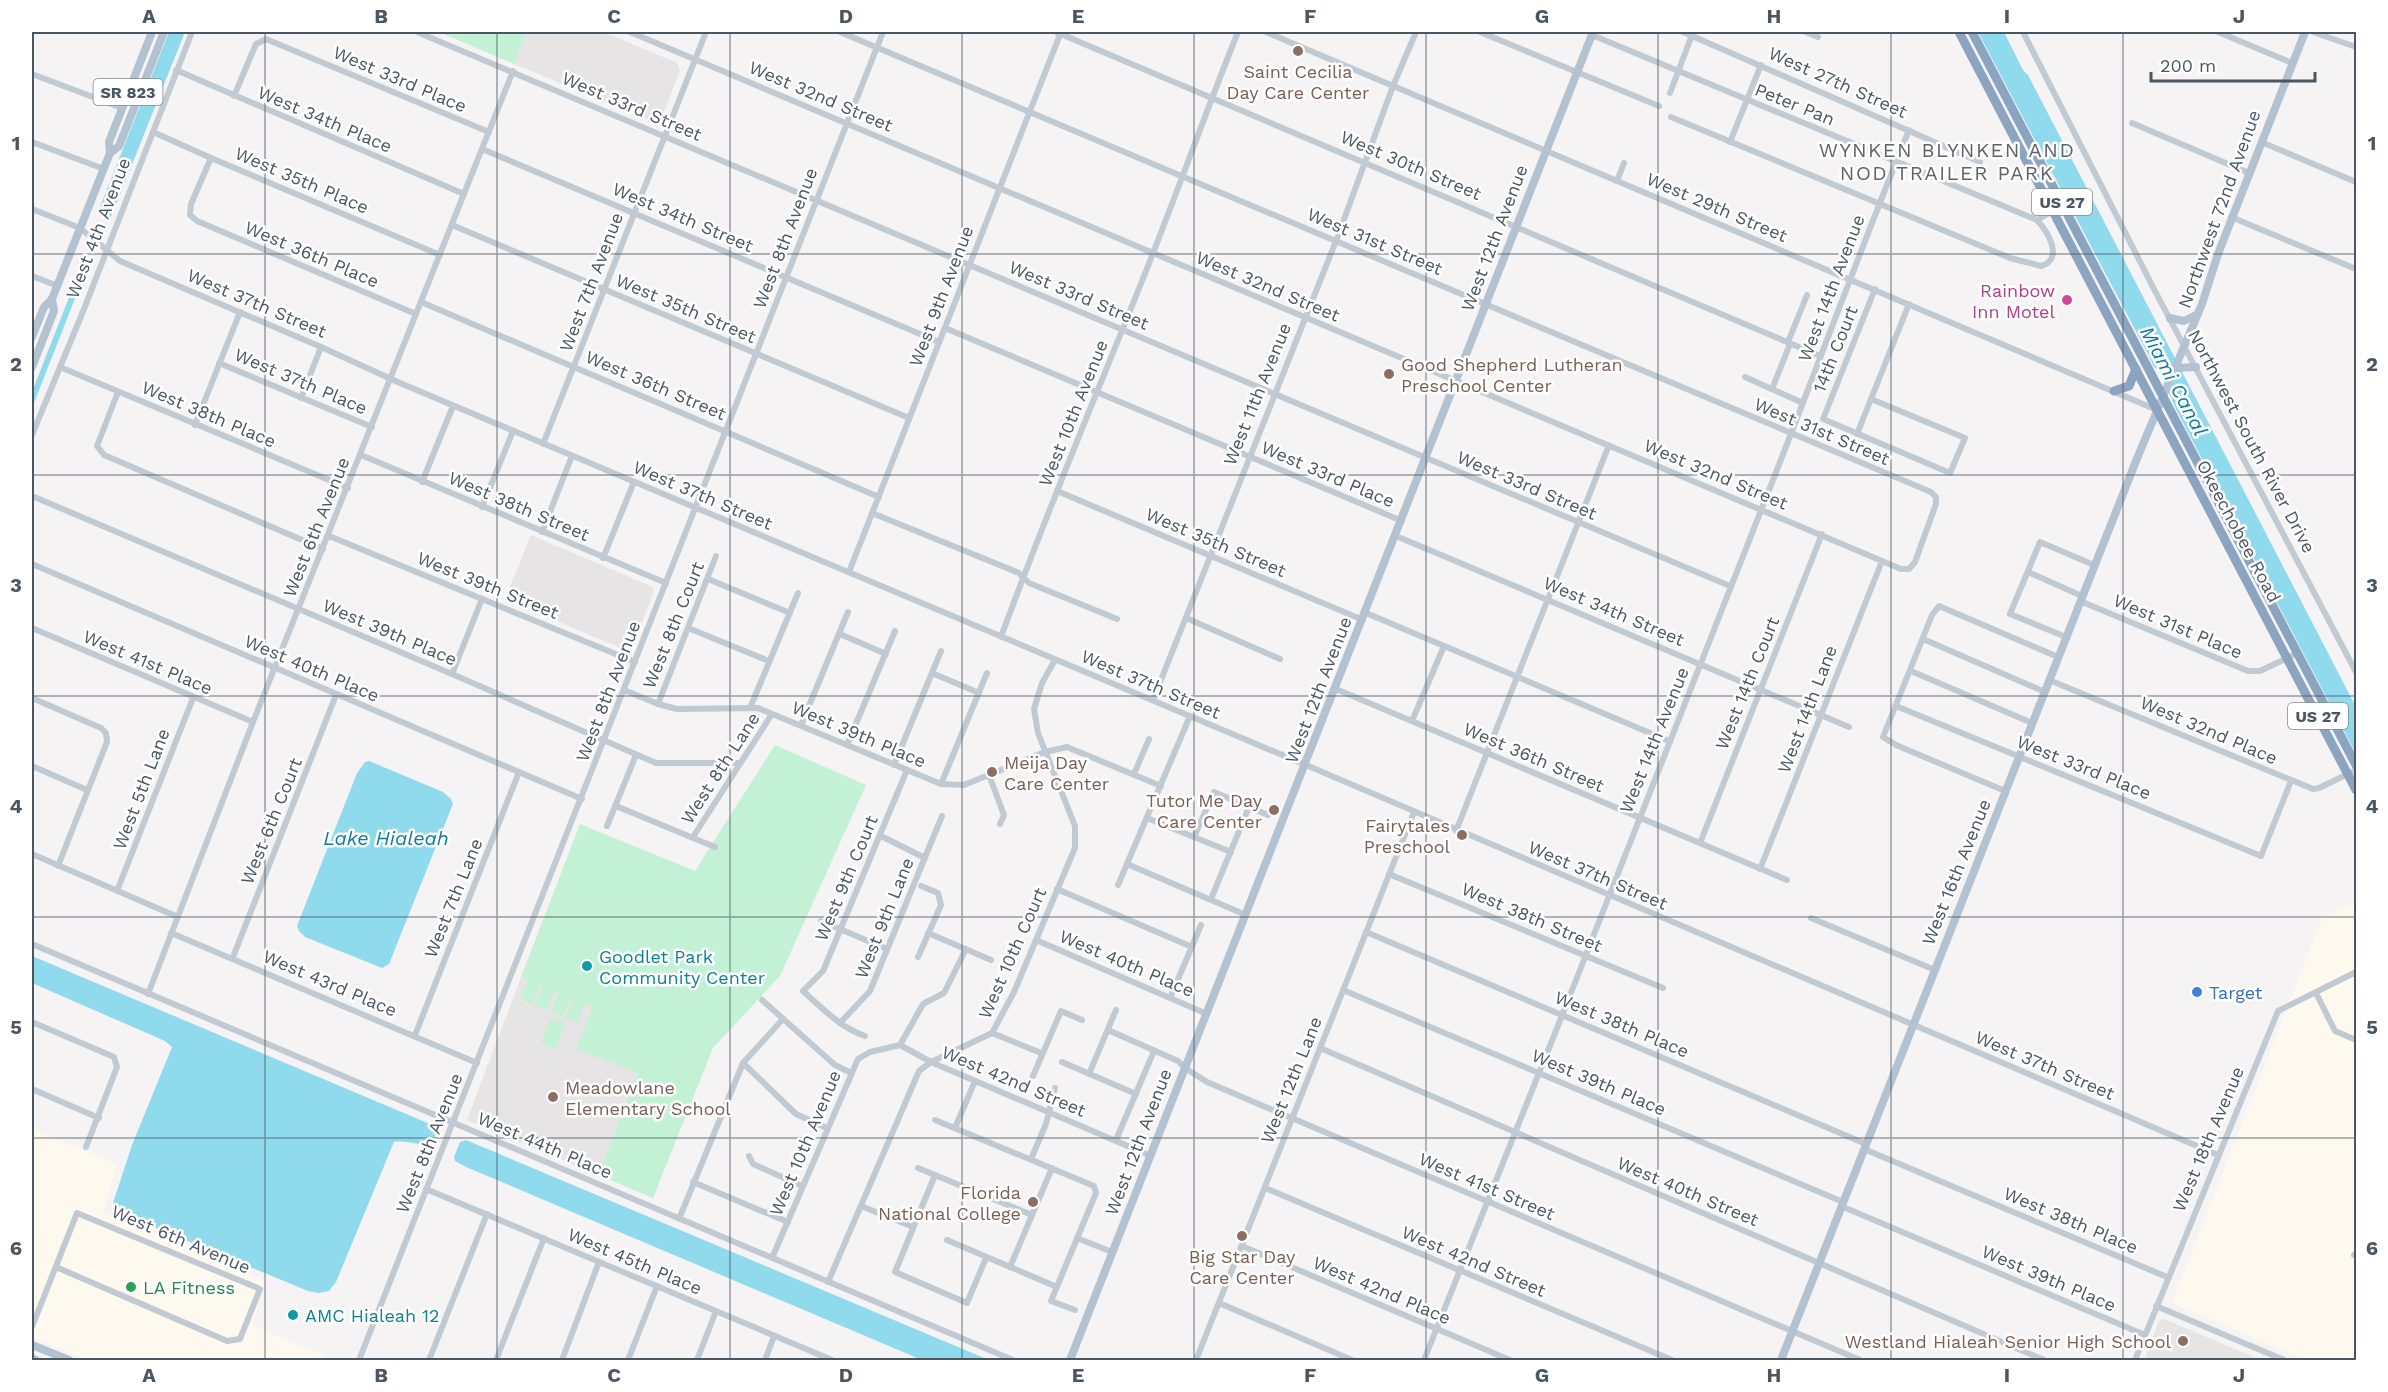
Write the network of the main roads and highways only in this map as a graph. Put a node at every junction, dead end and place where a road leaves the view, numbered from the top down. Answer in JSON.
{"nodes":[{"id":1,"x":153,"y":32,"type":"edge"},
{"id":2,"x":164,"y":32,"type":"edge"},
{"id":3,"x":1959,"y":32,"type":"edge"},
{"id":4,"x":1972,"y":32,"type":"edge"},
{"id":5,"x":2305,"y":32,"type":"edge"},
{"id":6,"x":1593,"y":33,"type":"edge"},
{"id":7,"x":158,"y":46,"type":"junction"},
{"id":8,"x":110,"y":153,"type":"junction"},
{"id":9,"x":52,"y":299,"type":"junction"},
{"id":10,"x":2198,"y":314,"type":"junction"},
{"id":11,"x":2170,"y":318,"type":"road end"},
{"id":12,"x":32,"y":337,"type":"edge"},
{"id":13,"x":32,"y":345,"type":"edge"},
{"id":14,"x":36,"y":357,"type":"junction"},
{"id":15,"x":2176,"y":364,"type":"junction"},
{"id":16,"x":32,"y":367,"type":"edge"},
{"id":17,"x":2192,"y":367,"type":"road end"},
{"id":18,"x":2136,"y":369,"type":"junction"},
{"id":19,"x":2114,"y":391,"type":"road end"},
{"id":20,"x":2165,"y":393,"type":"junction"},
{"id":21,"x":2157,"y":410,"type":"junction"},
{"id":22,"x":2356,"y":765,"type":"edge"},
{"id":23,"x":2352,"y":772,"type":"edge"},
{"id":24,"x":2356,"y":790,"type":"edge"},
{"id":25,"x":32,"y":1345,"type":"edge"},
{"id":26,"x":32,"y":1358,"type":"edge"},
{"id":27,"x":36,"y":1360,"type":"edge"},
{"id":28,"x":69,"y":1360,"type":"edge"},
{"id":29,"x":1070,"y":1360,"type":"edge"},
{"id":30,"x":1781,"y":1360,"type":"edge"}],
"edges":[{"from":1,"to":7,"type":"main road"},
{"from":1,"to":8,"type":"main road","name":"West 4th Avenue","number":"SR 823"},
{"from":2,"to":7,"type":"main road","name":"West 4th Avenue","number":"SR 823"},
{"from":3,"to":18,"type":"highway","name":"Okeechobee Road","number":"US 27"},
{"from":4,"to":20,"type":"highway","name":"Okeechobee Road","number":"US 27"},
{"from":5,"to":10,"type":"main road","name":"Northwest 72nd Avenue"},
{"from":6,"to":29,"type":"main road","name":"West 12th Avenue"},
{"from":7,"to":8,"type":"main road","name":"West 4th Avenue","number":"SR 823"},
{"from":8,"to":9,"type":"main road","name":"West 4th Avenue","number":"SR 823"},
{"from":9,"to":12,"type":"main road","name":"West 4th Avenue","number":"SR 823"},
{"from":9,"to":14,"type":"main road","name":"West 4th Avenue","number":"SR 823"},
{"from":10,"to":11,"type":"main road"},
{"from":10,"to":15,"type":"main road","name":"Northwest 72nd Avenue"},
{"from":13,"to":14,"type":"main road"},
{"from":14,"to":16,"type":"main road","name":"West 4th Avenue","number":"SR 823"},
{"from":15,"to":17,"type":"main road"},
{"from":15,"to":20,"type":"main road","name":"Northwest 72nd Avenue"},
{"from":18,"to":19,"type":"highway"},
{"from":18,"to":21,"type":"highway","name":"Okeechobee Road","number":"US 27"},
{"from":20,"to":21,"type":"main road","name":"West 16th Avenue"},
{"from":20,"to":22,"type":"highway","name":"Okeechobee Road","number":"US 27"},
{"from":21,"to":23,"type":"highway","name":"Okeechobee Road","number":"US 27"},
{"from":21,"to":30,"type":"main road","name":"West 16th Avenue"},
{"from":23,"to":24,"type":"highway","name":"Okeechobee Road","number":"US 27"},
{"from":25,"to":28,"type":"main road"},
{"from":26,"to":27,"type":"main road"}]}
